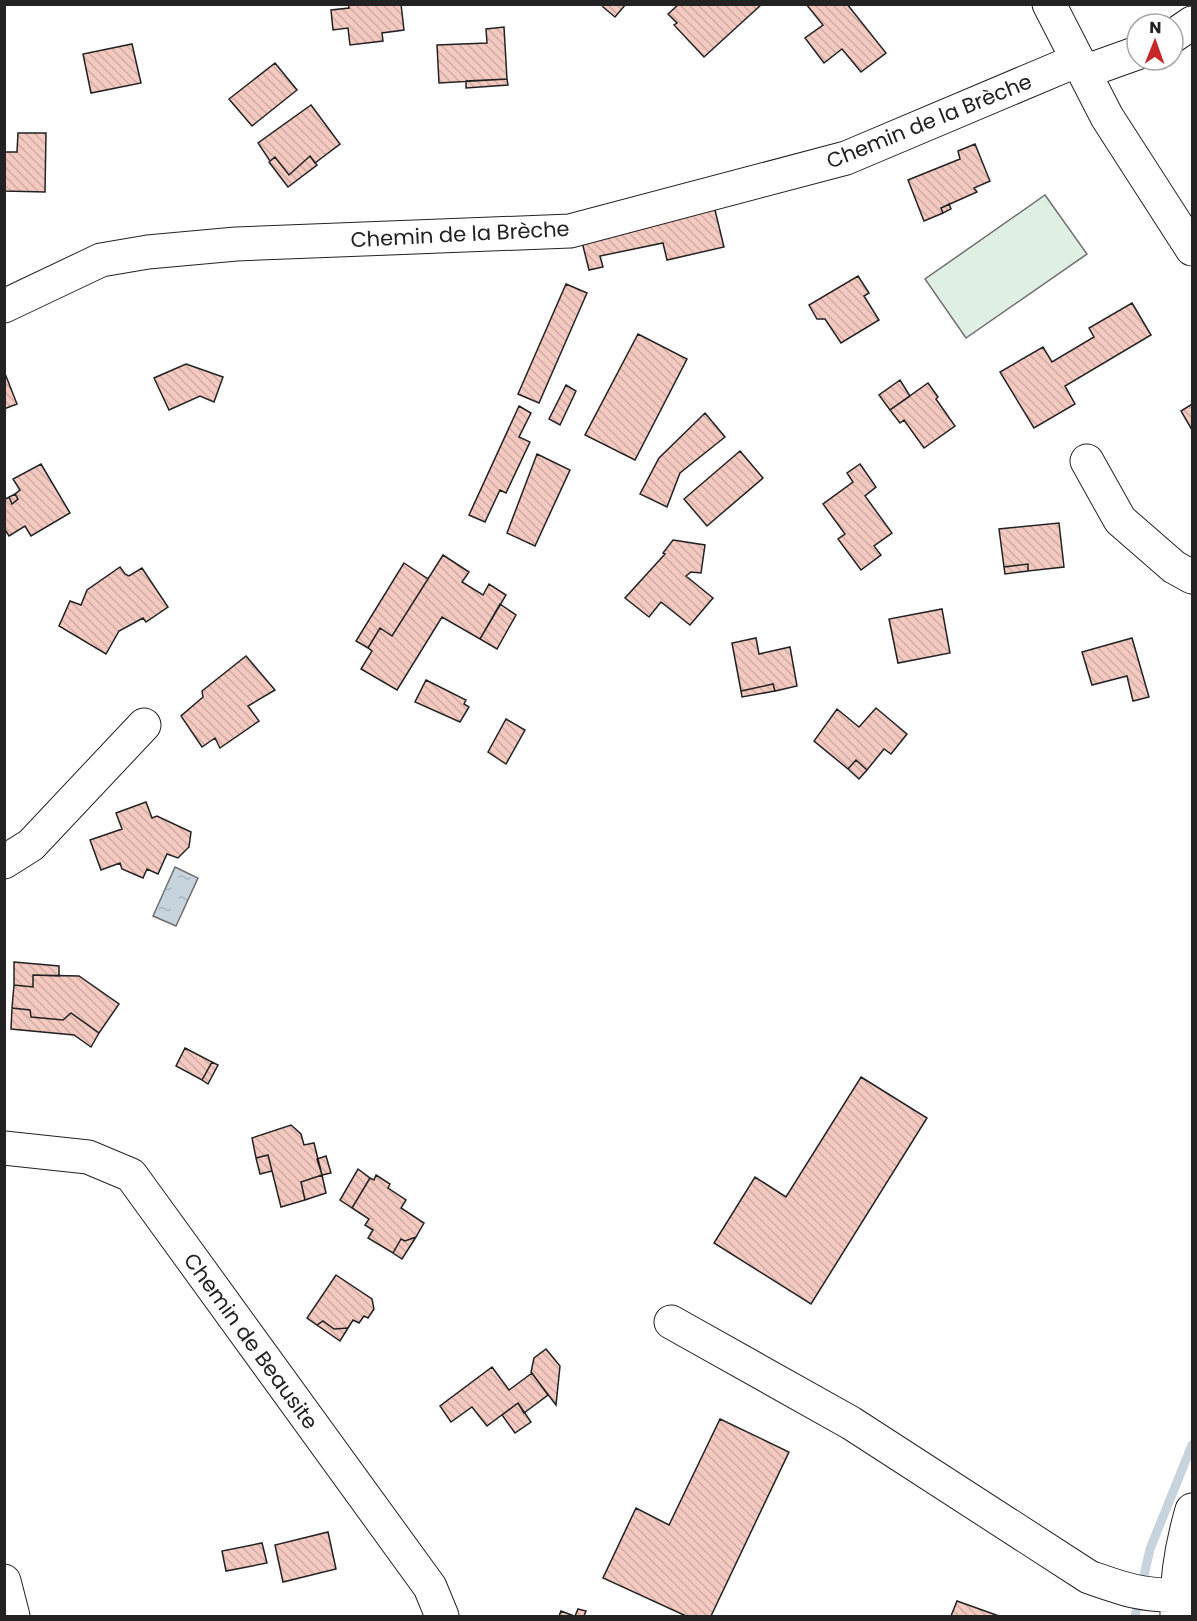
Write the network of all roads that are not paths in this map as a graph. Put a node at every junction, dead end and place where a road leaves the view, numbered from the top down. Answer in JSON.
{"nodes":[{"id":1,"x":1049,"y":4,"type":"edge"},
{"id":2,"x":1125,"y":56,"type":"edge"},
{"id":3,"x":1081,"y":66,"type":"junction"},
{"id":4,"x":1192,"y":249,"type":"edge"},
{"id":5,"x":4,"y":306,"type":"edge"},
{"id":6,"x":1087,"y":461,"type":"dead end"},
{"id":7,"x":1192,"y":578,"type":"edge"},
{"id":8,"x":144,"y":725,"type":"dead end"},
{"id":9,"x":4,"y":862,"type":"edge"},
{"id":10,"x":4,"y":1148,"type":"edge"},
{"id":11,"x":671,"y":1322,"type":"dead end"},
{"id":12,"x":1192,"y":1510,"type":"edge"},
{"id":13,"x":4,"y":1581,"type":"edge"},
{"id":14,"x":1159,"y":1599,"type":"edge"},
{"id":15,"x":13,"y":1617,"type":"edge"},
{"id":16,"x":442,"y":1617,"type":"edge"}],
"edges":[{"from":1,"to":3,"type":"street"},
{"from":2,"to":3,"type":"street","name":"Chemin de la Brèche"},
{"from":3,"to":4,"type":"street"},
{"from":3,"to":5,"type":"street","name":"Chemin de la Brèche"},
{"from":6,"to":7,"type":"street"},
{"from":8,"to":9,"type":"street"},
{"from":10,"to":16,"type":"street","name":"Chemin de Beausite"},
{"from":11,"to":14,"type":"street"},
{"from":12,"to":14,"type":"street"},
{"from":13,"to":15,"type":"street"}]}
